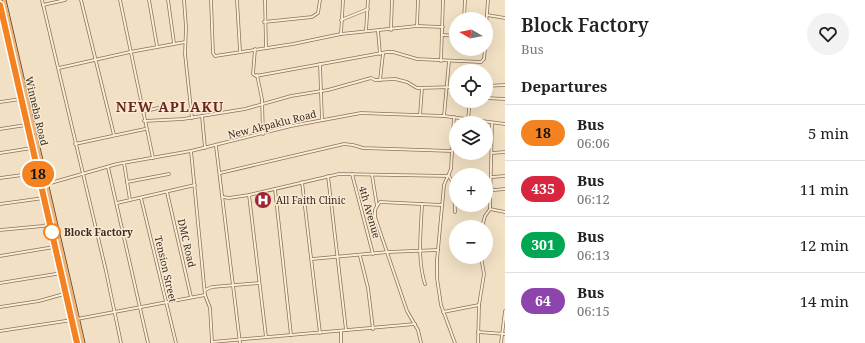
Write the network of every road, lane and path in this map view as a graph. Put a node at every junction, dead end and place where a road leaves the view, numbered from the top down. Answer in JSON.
{"nodes":[{"id":1,"x":4,"y":0,"type":"edge"},
{"id":2,"x":42,"y":0,"type":"edge"},
{"id":3,"x":65,"y":0,"type":"edge"},
{"id":4,"x":81,"y":0,"type":"edge"},
{"id":5,"x":120,"y":0,"type":"edge"},
{"id":6,"x":149,"y":0,"type":"edge"},
{"id":7,"x":168,"y":0,"type":"edge"},
{"id":8,"x":184,"y":0,"type":"edge"},
{"id":9,"x":211,"y":0,"type":"edge"},
{"id":10,"x":237,"y":0,"type":"edge"},
{"id":11,"x":264,"y":0,"type":"edge"},
{"id":12,"x":320,"y":0,"type":"edge"},
{"id":13,"x":343,"y":0,"type":"edge"},
{"id":14,"x":368,"y":0,"type":"edge"},
{"id":15,"x":392,"y":0,"type":"edge"},
{"id":16,"x":418,"y":0,"type":"edge"},
{"id":17,"x":443,"y":0,"type":"edge"},
{"id":18,"x":465,"y":0,"type":"edge"},
{"id":19,"x":488,"y":0,"type":"edge"},
{"id":20,"x":43,"y":5,"type":"junction"},
{"id":21,"x":0,"y":7,"type":"edge"},
{"id":22,"x":5,"y":7,"type":"junction"},
{"id":23,"x":368,"y":9,"type":"junction"},
{"id":24,"x":464,"y":12,"type":"edge"},
{"id":25,"x":487,"y":12,"type":"edge"},
{"id":26,"x":493,"y":16,"type":"edge"},
{"id":27,"x":505,"y":18,"type":"edge"},
{"id":28,"x":341,"y":20,"type":"junction"},
{"id":29,"x":264,"y":22,"type":"junction"},
{"id":30,"x":417,"y":26,"type":"junction"},
{"id":31,"x":443,"y":27,"type":"junction"},
{"id":32,"x":378,"y":30,"type":"junction"},
{"id":33,"x":391,"y":30,"type":"junction"},
{"id":34,"x":366,"y":31,"type":"junction"},
{"id":35,"x":341,"y":34,"type":"junction"},
{"id":36,"x":443,"y":35,"type":"junction"},
{"id":37,"x":449,"y":35,"type":"edge"},
{"id":38,"x":185,"y":42,"type":"junction"},
{"id":39,"x":174,"y":43,"type":"junction"},
{"id":40,"x":157,"y":46,"type":"junction"},
{"id":41,"x":266,"y":48,"type":"junction"},
{"id":42,"x":255,"y":49,"type":"junction"},
{"id":43,"x":240,"y":51,"type":"junction"},
{"id":44,"x":130,"y":52,"type":"junction"},
{"id":45,"x":383,"y":53,"type":"junction"},
{"id":46,"x":380,"y":54,"type":"junction"},
{"id":47,"x":484,"y":56,"type":"edge"},
{"id":48,"x":95,"y":60,"type":"junction"},
{"id":49,"x":441,"y":61,"type":"junction"},
{"id":50,"x":449,"y":61,"type":"junction"},
{"id":51,"x":320,"y":64,"type":"junction"},
{"id":52,"x":59,"y":68,"type":"junction"},
{"id":53,"x":258,"y":75,"type":"junction"},
{"id":54,"x":380,"y":80,"type":"junction"},
{"id":55,"x":505,"y":85,"type":"edge"},
{"id":56,"x":493,"y":86,"type":"edge"},
{"id":57,"x":422,"y":88,"type":"junction"},
{"id":58,"x":447,"y":88,"type":"junction"},
{"id":59,"x":320,"y":91,"type":"junction"},
{"id":60,"x":493,"y":98,"type":"edge"},
{"id":61,"x":21,"y":99,"type":"junction"},
{"id":62,"x":505,"y":99,"type":"edge"},
{"id":63,"x":0,"y":102,"type":"edge"},
{"id":64,"x":262,"y":104,"type":"junction"},
{"id":65,"x":158,"y":108,"type":"dead end"},
{"id":66,"x":142,"y":112,"type":"junction"},
{"id":67,"x":202,"y":116,"type":"junction"},
{"id":68,"x":420,"y":116,"type":"junction"},
{"id":69,"x":444,"y":116,"type":"junction"},
{"id":70,"x":449,"y":116,"type":"edge"},
{"id":71,"x":192,"y":118,"type":"junction"},
{"id":72,"x":322,"y":120,"type":"junction"},
{"id":73,"x":144,"y":121,"type":"junction"},
{"id":74,"x":493,"y":123,"type":"edge"},
{"id":75,"x":505,"y":124,"type":"edge"},
{"id":76,"x":26,"y":125,"type":"junction"},
{"id":77,"x":0,"y":129,"type":"edge"},
{"id":78,"x":145,"y":129,"type":"junction"},
{"id":79,"x":263,"y":134,"type":"junction"},
{"id":80,"x":114,"y":135,"type":"junction"},
{"id":81,"x":75,"y":144,"type":"junction"},
{"id":82,"x":216,"y":146,"type":"junction"},
{"id":83,"x":32,"y":148,"type":"junction"},
{"id":84,"x":205,"y":148,"type":"junction"},
{"id":85,"x":191,"y":151,"type":"junction"},
{"id":86,"x":449,"y":151,"type":"edge"},
{"id":87,"x":505,"y":152,"type":"edge"},
{"id":88,"x":0,"y":153,"type":"edge"},
{"id":89,"x":493,"y":153,"type":"edge"},
{"id":90,"x":152,"y":158,"type":"junction"},
{"id":91,"x":124,"y":163,"type":"junction"},
{"id":92,"x":108,"y":167,"type":"junction"},
{"id":93,"x":220,"y":173,"type":"junction"},
{"id":94,"x":38,"y":174,"type":"junction"},
{"id":95,"x":82,"y":174,"type":"junction"},
{"id":96,"x":169,"y":174,"type":"dead end"},
{"id":97,"x":352,"y":174,"type":"junction"},
{"id":98,"x":372,"y":175,"type":"junction"},
{"id":99,"x":328,"y":176,"type":"junction"},
{"id":100,"x":449,"y":176,"type":"joint"},
{"id":101,"x":505,"y":176,"type":"edge"},
{"id":102,"x":493,"y":177,"type":"edge"},
{"id":103,"x":0,"y":178,"type":"edge"},
{"id":104,"x":127,"y":182,"type":"junction"},
{"id":105,"x":302,"y":182,"type":"junction"},
{"id":106,"x":46,"y":184,"type":"junction"},
{"id":107,"x":195,"y":184,"type":"junction"},
{"id":108,"x":275,"y":189,"type":"junction"},
{"id":109,"x":505,"y":189,"type":"edge"},
{"id":110,"x":493,"y":190,"type":"edge"},
{"id":111,"x":167,"y":192,"type":"junction"},
{"id":112,"x":249,"y":195,"type":"junction"},
{"id":113,"x":223,"y":197,"type":"junction"},
{"id":114,"x":44,"y":198,"type":"junction"},
{"id":115,"x":141,"y":198,"type":"junction"},
{"id":116,"x":130,"y":200,"type":"junction"},
{"id":117,"x":116,"y":203,"type":"junction"},
{"id":118,"x":0,"y":204,"type":"edge"},
{"id":119,"x":422,"y":204,"type":"junction"},
{"id":120,"x":442,"y":205,"type":"junction"},
{"id":121,"x":377,"y":206,"type":"junction"},
{"id":122,"x":493,"y":210,"type":"edge"},
{"id":123,"x":505,"y":212,"type":"edge"},
{"id":124,"x":50,"y":224,"type":"junction"},
{"id":125,"x":0,"y":230,"type":"edge"},
{"id":126,"x":56,"y":247,"type":"junction"},
{"id":127,"x":420,"y":250,"type":"junction"},
{"id":128,"x":438,"y":250,"type":"junction"},
{"id":129,"x":388,"y":252,"type":"junction"},
{"id":130,"x":374,"y":254,"type":"junction"},
{"id":131,"x":0,"y":256,"type":"edge"},
{"id":132,"x":360,"y":256,"type":"junction"},
{"id":133,"x":339,"y":257,"type":"junction"},
{"id":134,"x":312,"y":259,"type":"junction"},
{"id":135,"x":482,"y":264,"type":"edge"},
{"id":136,"x":62,"y":273,"type":"junction"},
{"id":137,"x":0,"y":283,"type":"edge"},
{"id":138,"x":259,"y":283,"type":"junction"},
{"id":139,"x":425,"y":284,"type":"dead end"},
{"id":140,"x":234,"y":286,"type":"junction"},
{"id":141,"x":206,"y":290,"type":"junction"},
{"id":142,"x":71,"y":292,"type":"junction"},
{"id":143,"x":66,"y":293,"type":"junction"},
{"id":144,"x":205,"y":295,"type":"junction"},
{"id":145,"x":191,"y":297,"type":"junction"},
{"id":146,"x":166,"y":303,"type":"junction"},
{"id":147,"x":479,"y":305,"type":"junction"},
{"id":148,"x":0,"y":307,"type":"edge"},
{"id":149,"x":140,"y":308,"type":"junction"},
{"id":150,"x":114,"y":312,"type":"junction"},
{"id":151,"x":443,"y":312,"type":"junction"},
{"id":152,"x":505,"y":312,"type":"edge"},
{"id":153,"x":77,"y":319,"type":"junction"},
{"id":154,"x":73,"y":320,"type":"junction"},
{"id":155,"x":415,"y":324,"type":"junction"},
{"id":156,"x":373,"y":329,"type":"junction"},
{"id":157,"x":346,"y":330,"type":"junction"},
{"id":158,"x":0,"y":331,"type":"edge"},
{"id":159,"x":341,"y":331,"type":"junction"},
{"id":160,"x":478,"y":332,"type":"junction"},
{"id":161,"x":320,"y":333,"type":"junction"},
{"id":162,"x":501,"y":334,"type":"junction"},
{"id":163,"x":505,"y":334,"type":"edge"},
{"id":164,"x":291,"y":335,"type":"junction"},
{"id":165,"x":266,"y":337,"type":"junction"},
{"id":166,"x":77,"y":342,"type":"edge"},
{"id":167,"x":212,"y":342,"type":"edge"},
{"id":168,"x":240,"y":342,"type":"edge"},
{"id":169,"x":83,"y":343,"type":"edge"},
{"id":170,"x":121,"y":343,"type":"edge"},
{"id":171,"x":148,"y":343,"type":"edge"},
{"id":172,"x":176,"y":343,"type":"edge"},
{"id":173,"x":341,"y":343,"type":"edge"},
{"id":174,"x":421,"y":343,"type":"edge"},
{"id":175,"x":456,"y":343,"type":"edge"},
{"id":176,"x":478,"y":343,"type":"edge"},
{"id":177,"x":501,"y":343,"type":"edge"}],
"edges":[{"from":1,"to":22,"type":"highway","name":"Winneba Road"},
{"from":2,"to":20,"type":"street"},
{"from":3,"to":20,"type":"street"},
{"from":4,"to":48,"type":"street"},
{"from":5,"to":44,"type":"street"},
{"from":6,"to":40,"type":"street"},
{"from":7,"to":39,"type":"street"},
{"from":8,"to":38,"type":"street"},
{"from":9,"to":43,"type":"street"},
{"from":10,"to":43,"type":"street"},
{"from":11,"to":29,"type":"street"},
{"from":12,"to":29,"type":"street"},
{"from":13,"to":28,"type":"street"},
{"from":14,"to":23,"type":"street"},
{"from":15,"to":33,"type":"street"},
{"from":16,"to":30,"type":"street"},
{"from":17,"to":31,"type":"street"},
{"from":18,"to":24,"type":"street"},
{"from":19,"to":25,"type":"street"},
{"from":20,"to":52,"type":"street"},
{"from":21,"to":22,"type":"highway"},
{"from":21,"to":61,"type":"highway","name":"Winneba Road"},
{"from":22,"to":106,"type":"highway","name":"Winneba Road"},
{"from":23,"to":28,"type":"street"},
{"from":23,"to":34,"type":"street"},
{"from":26,"to":27,"type":"street"},
{"from":28,"to":35,"type":"street"},
{"from":29,"to":41,"type":"street"},
{"from":30,"to":31,"type":"street"},
{"from":30,"to":33,"type":"street"},
{"from":31,"to":36,"type":"street"},
{"from":32,"to":33,"type":"street"},
{"from":32,"to":34,"type":"street"},
{"from":32,"to":46,"type":"street"},
{"from":34,"to":35,"type":"street"},
{"from":35,"to":41,"type":"street"},
{"from":36,"to":37,"type":"street"},
{"from":36,"to":49,"type":"street"},
{"from":38,"to":39,"type":"street"},
{"from":38,"to":71,"type":"street"},
{"from":39,"to":40,"type":"street"},
{"from":40,"to":44,"type":"street"},
{"from":41,"to":42,"type":"street"},
{"from":42,"to":43,"type":"street"},
{"from":42,"to":53,"type":"street"},
{"from":44,"to":48,"type":"street"},
{"from":44,"to":66,"type":"street"},
{"from":45,"to":46,"type":"street"},
{"from":45,"to":49,"type":"street"},
{"from":45,"to":54,"type":"street"},
{"from":46,"to":51,"type":"street"},
{"from":47,"to":50,"type":"street"},
{"from":48,"to":52,"type":"street"},
{"from":48,"to":80,"type":"street"},
{"from":49,"to":50,"type":"street"},
{"from":50,"to":58,"type":"street"},
{"from":51,"to":53,"type":"street"},
{"from":51,"to":59,"type":"street"},
{"from":52,"to":81,"type":"street"},
{"from":53,"to":64,"type":"street"},
{"from":54,"to":57,"type":"street"},
{"from":54,"to":59,"type":"street"},
{"from":55,"to":56,"type":"street"},
{"from":57,"to":58,"type":"street"},
{"from":57,"to":68,"type":"street"},
{"from":58,"to":69,"type":"street"},
{"from":59,"to":64,"type":"street"},
{"from":59,"to":72,"type":"street"},
{"from":60,"to":62,"type":"street"},
{"from":61,"to":63,"type":"street"},
{"from":61,"to":76,"type":"highway","name":"Winneba Road"},
{"from":64,"to":67,"type":"street"},
{"from":64,"to":79,"type":"street"},
{"from":65,"to":66,"type":"street"},
{"from":66,"to":73,"type":"street"},
{"from":67,"to":71,"type":"street"},
{"from":67,"to":84,"type":"street"},
{"from":68,"to":69,"type":"street","name":"New Akpaklu Road"},
{"from":68,"to":72,"type":"street","name":"New Akpaklu Road"},
{"from":69,"to":70,"type":"street","name":"New Akpaklu Road"},
{"from":71,"to":73,"type":"street"},
{"from":72,"to":79,"type":"street","name":"New Akpaklu Road"},
{"from":73,"to":78,"type":"street"},
{"from":74,"to":75,"type":"street","name":"New Akpaklu Road"},
{"from":76,"to":77,"type":"street"},
{"from":76,"to":83,"type":"highway","name":"Winneba Road"},
{"from":78,"to":80,"type":"street"},
{"from":78,"to":90,"type":"street"},
{"from":79,"to":82,"type":"street","name":"New Akpaklu Road"},
{"from":80,"to":81,"type":"street"},
{"from":81,"to":95,"type":"street"},
{"from":82,"to":84,"type":"street","name":"New Akpaklu Road"},
{"from":82,"to":93,"type":"street"},
{"from":83,"to":88,"type":"street"},
{"from":83,"to":94,"type":"highway","name":"Winneba Road"},
{"from":84,"to":85,"type":"street","name":"New Akpaklu Road"},
{"from":85,"to":90,"type":"street","name":"New Akpaklu Road"},
{"from":85,"to":107,"type":"street"},
{"from":86,"to":93,"type":"street"},
{"from":87,"to":89,"type":"street"},
{"from":90,"to":91,"type":"street","name":"New Akpaklu Road"},
{"from":91,"to":92,"type":"street","name":"New Akpaklu Road"},
{"from":91,"to":104,"type":"street"},
{"from":92,"to":95,"type":"street","name":"New Akpaklu Road"},
{"from":92,"to":117,"type":"street"},
{"from":93,"to":113,"type":"street"},
{"from":94,"to":103,"type":"street"},
{"from":94,"to":114,"type":"highway","name":"Winneba Road"},
{"from":95,"to":106,"type":"street","name":"New Akpaklu Road"},
{"from":95,"to":150,"type":"street"},
{"from":96,"to":104,"type":"street"},
{"from":97,"to":98,"type":"street"},
{"from":97,"to":99,"type":"street"},
{"from":97,"to":130,"type":"street","name":"4th Avenue"},
{"from":98,"to":100,"type":"street"},
{"from":98,"to":121,"type":"street"},
{"from":99,"to":105,"type":"street"},
{"from":99,"to":133,"type":"street"},
{"from":100,"to":120,"type":"street"},
{"from":101,"to":102,"type":"street"},
{"from":104,"to":116,"type":"street"},
{"from":105,"to":108,"type":"street"},
{"from":105,"to":134,"type":"street"},
{"from":106,"to":142,"type":"highway","name":"Winneba Road"},
{"from":107,"to":111,"type":"street"},
{"from":107,"to":141,"type":"street"},
{"from":108,"to":112,"type":"street"},
{"from":108,"to":164,"type":"street"},
{"from":109,"to":110,"type":"street"},
{"from":111,"to":115,"type":"street"},
{"from":111,"to":145,"type":"street","name":"DMC Road"},
{"from":112,"to":113,"type":"street"},
{"from":112,"to":138,"type":"street"},
{"from":113,"to":140,"type":"street"},
{"from":114,"to":118,"type":"street"},
{"from":114,"to":124,"type":"highway","name":"Winneba Road"},
{"from":115,"to":116,"type":"street"},
{"from":115,"to":146,"type":"street","name":"Tension Street"},
{"from":116,"to":117,"type":"street"},
{"from":117,"to":149,"type":"street"},
{"from":119,"to":120,"type":"street"},
{"from":119,"to":121,"type":"street"},
{"from":119,"to":127,"type":"street"},
{"from":120,"to":128,"type":"street"},
{"from":121,"to":129,"type":"street"},
{"from":122,"to":123,"type":"street"},
{"from":124,"to":125,"type":"street"},
{"from":124,"to":126,"type":"highway","name":"Winneba Road"},
{"from":126,"to":131,"type":"street"},
{"from":126,"to":136,"type":"highway","name":"Winneba Road"},
{"from":127,"to":128,"type":"street"},
{"from":127,"to":129,"type":"street"},
{"from":127,"to":139,"type":"street"},
{"from":128,"to":151,"type":"street"},
{"from":129,"to":130,"type":"street"},
{"from":129,"to":155,"type":"street"},
{"from":130,"to":132,"type":"street"},
{"from":132,"to":133,"type":"street"},
{"from":132,"to":156,"type":"street"},
{"from":133,"to":134,"type":"street"},
{"from":133,"to":157,"type":"street"},
{"from":134,"to":161,"type":"street"},
{"from":135,"to":147,"type":"street"},
{"from":136,"to":137,"type":"street"},
{"from":136,"to":143,"type":"highway","name":"Winneba Road"},
{"from":138,"to":140,"type":"street"},
{"from":138,"to":165,"type":"street"},
{"from":140,"to":141,"type":"street"},
{"from":140,"to":168,"type":"street"},
{"from":141,"to":144,"type":"street"},
{"from":142,"to":143,"type":"street"},
{"from":142,"to":153,"type":"highway","name":"Winneba Road"},
{"from":143,"to":148,"type":"street"},
{"from":143,"to":154,"type":"highway","name":"Winneba Road"},
{"from":144,"to":145,"type":"street"},
{"from":144,"to":167,"type":"street"},
{"from":145,"to":146,"type":"street"},
{"from":146,"to":149,"type":"street"},
{"from":146,"to":172,"type":"street","name":"Tension Street"},
{"from":147,"to":151,"type":"street"},
{"from":147,"to":160,"type":"street"},
{"from":149,"to":150,"type":"street"},
{"from":149,"to":171,"type":"street"},
{"from":150,"to":153,"type":"street"},
{"from":150,"to":170,"type":"street"},
{"from":151,"to":175,"type":"street"},
{"from":152,"to":162,"type":"street"},
{"from":153,"to":169,"type":"highway","name":"Winneba Road"},
{"from":154,"to":158,"type":"street"},
{"from":154,"to":166,"type":"highway","name":"Winneba Road"},
{"from":155,"to":156,"type":"street"},
{"from":155,"to":174,"type":"street"},
{"from":156,"to":157,"type":"street"},
{"from":157,"to":159,"type":"street"},
{"from":159,"to":161,"type":"street"},
{"from":159,"to":173,"type":"street"},
{"from":160,"to":162,"type":"street"},
{"from":160,"to":176,"type":"street"},
{"from":161,"to":164,"type":"street"},
{"from":162,"to":163,"type":"street"},
{"from":162,"to":177,"type":"street"},
{"from":164,"to":165,"type":"street"},
{"from":165,"to":168,"type":"street"},
{"from":167,"to":168,"type":"street"}]}
